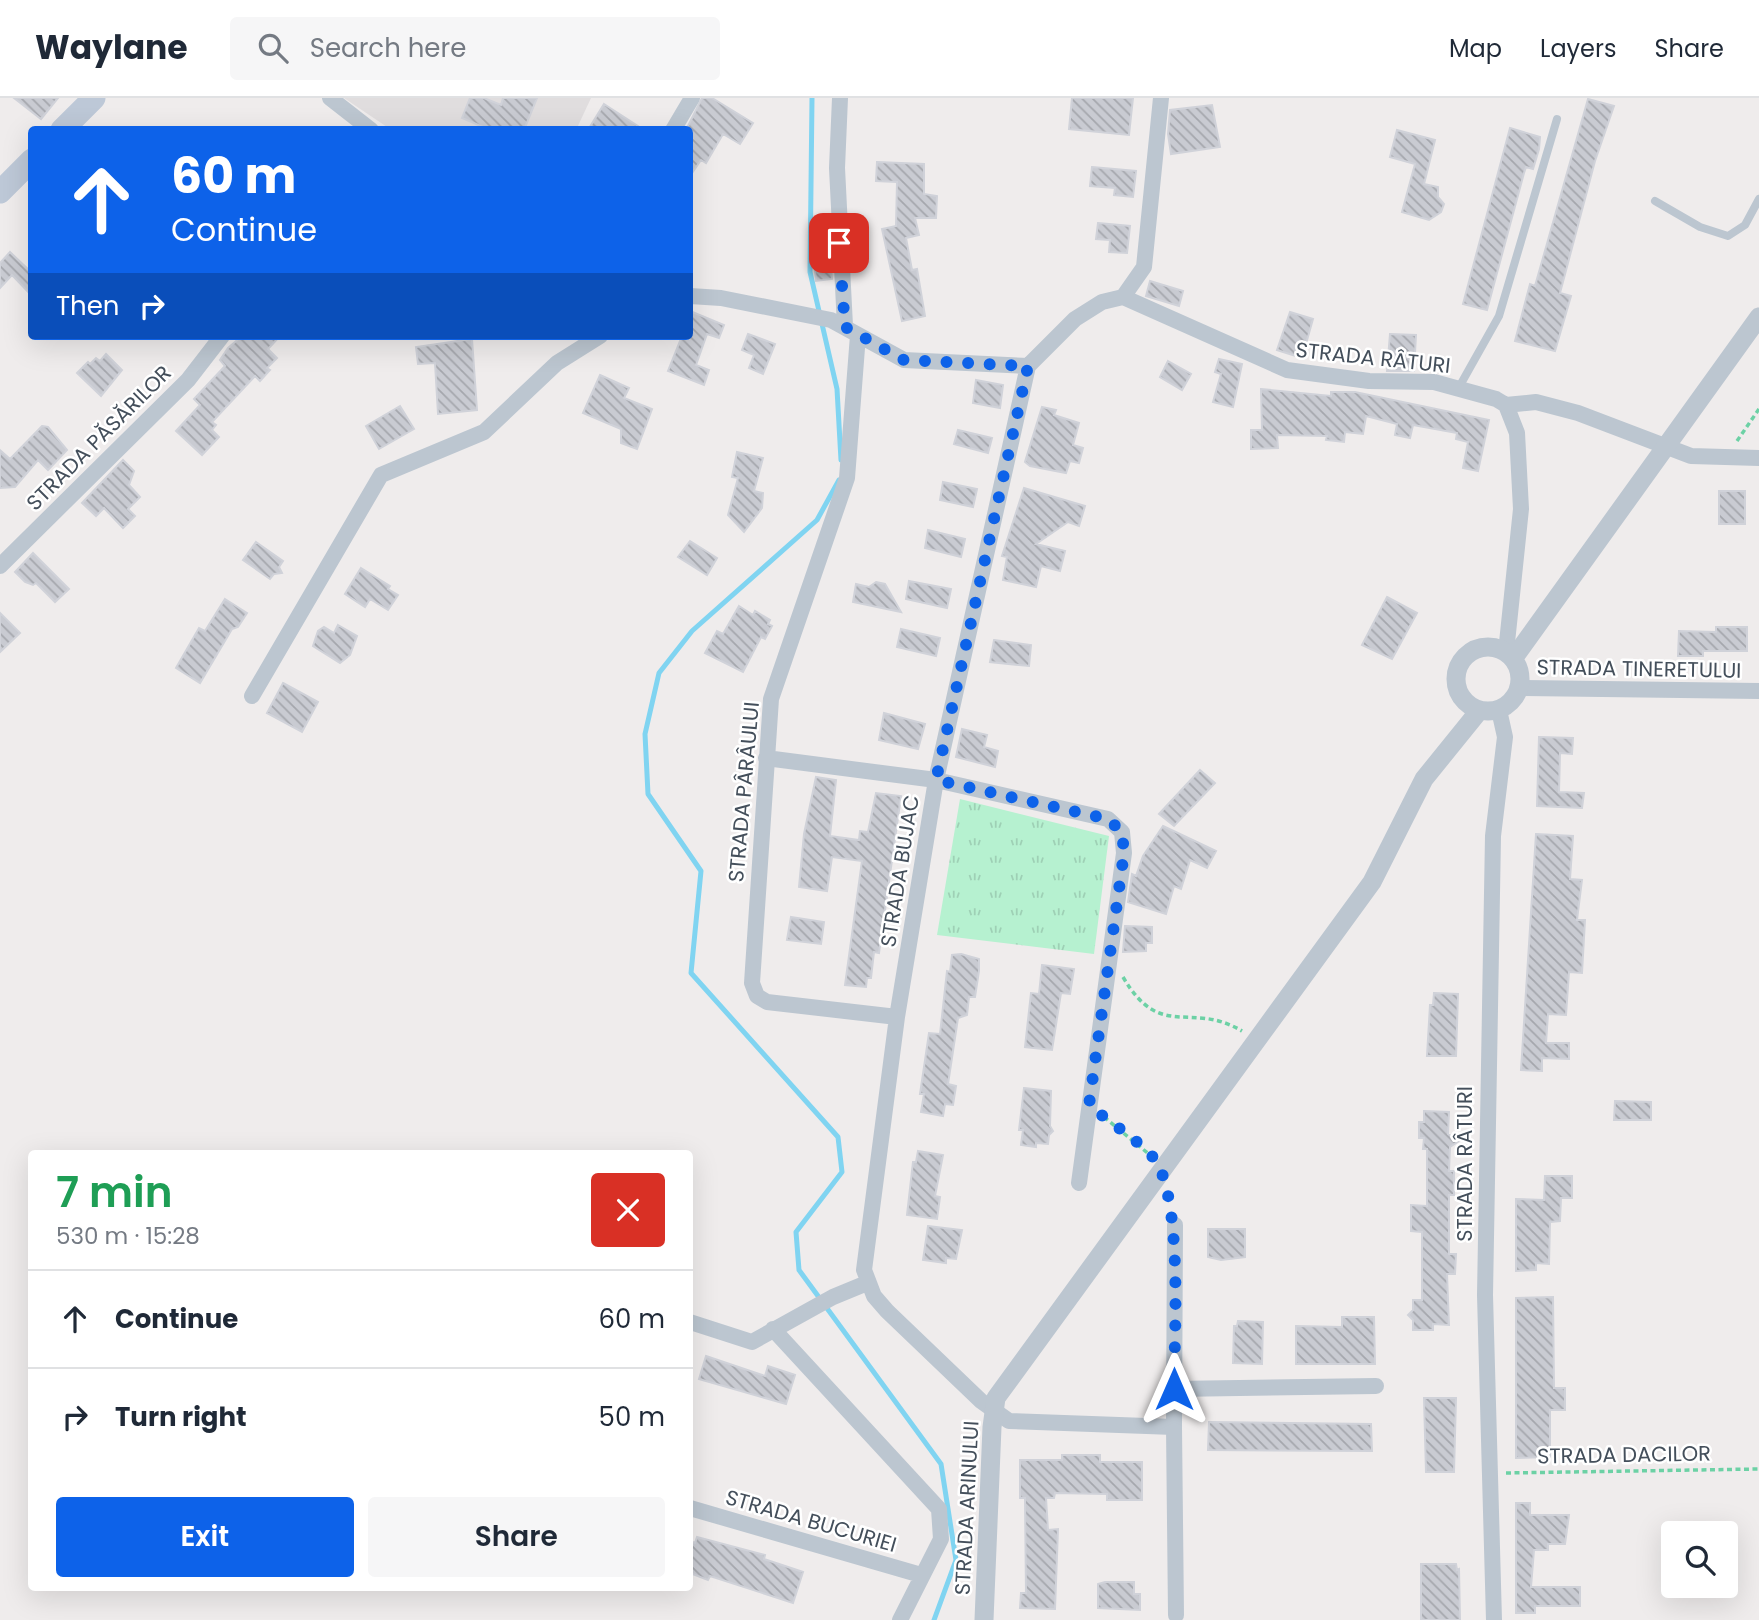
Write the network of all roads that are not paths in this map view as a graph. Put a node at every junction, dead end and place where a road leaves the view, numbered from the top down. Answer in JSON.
{"nodes":[{"id":1,"x":94,"y":98,"type":"edge"},
{"id":2,"x":330,"y":98,"type":"edge"},
{"id":3,"x":692,"y":98,"type":"edge"},
{"id":4,"x":840,"y":98,"type":"edge"},
{"id":5,"x":1161,"y":98,"type":"edge"},
{"id":6,"x":1557,"y":119,"type":"dead end"},
{"id":7,"x":66,"y":126,"type":"edge"},
{"id":8,"x":365,"y":126,"type":"edge"},
{"id":9,"x":675,"y":126,"type":"edge"},
{"id":10,"x":28,"y":164,"type":"edge"},
{"id":11,"x":0,"y":192,"type":"edge"},
{"id":12,"x":1759,"y":199,"type":"edge"},
{"id":13,"x":1655,"y":201,"type":"dead end"},
{"id":14,"x":693,"y":296,"type":"edge"},
{"id":15,"x":1123,"y":297,"type":"junction"},
{"id":16,"x":1759,"y":317,"type":"edge"},
{"id":17,"x":845,"y":327,"type":"junction"},
{"id":18,"x":219,"y":340,"type":"edge"},
{"id":19,"x":594,"y":340,"type":"edge"},
{"id":20,"x":1028,"y":366,"type":"junction"},
{"id":21,"x":1458,"y":388,"type":"junction"},
{"id":22,"x":1506,"y":405,"type":"junction"},
{"id":23,"x":1666,"y":449,"type":"junction"},
{"id":24,"x":1759,"y":458,"type":"edge"},
{"id":25,"x":0,"y":566,"type":"edge"},
{"id":26,"x":1510,"y":656,"type":"junction"},
{"id":27,"x":1519,"y":688,"type":"junction"},
{"id":28,"x":1759,"y":691,"type":"edge"},
{"id":29,"x":252,"y":696,"type":"dead end"},
{"id":30,"x":1499,"y":710,"type":"junction"},
{"id":31,"x":1479,"y":711,"type":"junction"},
{"id":32,"x":766,"y":758,"type":"junction"},
{"id":33,"x":936,"y":780,"type":"junction"},
{"id":34,"x":897,"y":1017,"type":"junction"},
{"id":35,"x":1079,"y":1183,"type":"dead end"},
{"id":36,"x":1175,"y":1226,"type":"dead end"},
{"id":37,"x":867,"y":1283,"type":"junction"},
{"id":38,"x":693,"y":1323,"type":"edge"},
{"id":39,"x":773,"y":1329,"type":"junction"},
{"id":40,"x":1376,"y":1386,"type":"dead end"},
{"id":41,"x":1174,"y":1389,"type":"junction"},
{"id":42,"x":994,"y":1412,"type":"junction"},
{"id":43,"x":1174,"y":1427,"type":"junction"},
{"id":44,"x":693,"y":1509,"type":"edge"},
{"id":45,"x":920,"y":1574,"type":"junction"},
{"id":46,"x":1176,"y":1615,"type":"dead end"},
{"id":47,"x":900,"y":1620,"type":"edge"},
{"id":48,"x":984,"y":1620,"type":"edge"},
{"id":49,"x":1494,"y":1620,"type":"edge"}],
"edges":[{"from":1,"to":7,"type":"main road"},
{"from":2,"to":8,"type":"street"},
{"from":3,"to":9,"type":"street"},
{"from":4,"to":17,"type":"street","name":"STRADA PÂRÂULUI"},
{"from":5,"to":15,"type":"street"},
{"from":6,"to":21,"type":"lane"},
{"from":10,"to":11,"type":"main road"},
{"from":12,"to":13,"type":"lane"},
{"from":14,"to":17,"type":"street"},
{"from":15,"to":20,"type":"street"},
{"from":15,"to":21,"type":"street","name":"STRADA RÂTURI"},
{"from":16,"to":23,"type":"street"},
{"from":17,"to":20,"type":"street"},
{"from":17,"to":32,"type":"street","name":"STRADA PÂRÂULUI"},
{"from":18,"to":25,"type":"street","name":"STRADA PĂSĂRILOR"},
{"from":19,"to":29,"type":"street"},
{"from":20,"to":33,"type":"street","name":"STRADA BUJAC"},
{"from":21,"to":22,"type":"street","name":"STRADA RÂTURI"},
{"from":22,"to":23,"type":"street"},
{"from":22,"to":26,"type":"street"},
{"from":23,"to":24,"type":"street"},
{"from":23,"to":26,"type":"street"},
{"from":26,"to":27,"type":"street"},
{"from":26,"to":31,"type":"street"},
{"from":27,"to":28,"type":"street","name":"STRADA TINERETULUI"},
{"from":27,"to":30,"type":"street"},
{"from":30,"to":31,"type":"street"},
{"from":30,"to":49,"type":"street","name":"STRADA RÂTURI"},
{"from":31,"to":42,"type":"street"},
{"from":32,"to":33,"type":"street"},
{"from":32,"to":34,"type":"street","name":"STRADA PÂRÂULUI"},
{"from":33,"to":34,"type":"street","name":"STRADA BUJAC"},
{"from":33,"to":35,"type":"street"},
{"from":34,"to":37,"type":"street","name":"STRADA BUJAC"},
{"from":36,"to":41,"type":"street"},
{"from":37,"to":39,"type":"street"},
{"from":37,"to":42,"type":"street"},
{"from":38,"to":39,"type":"street"},
{"from":39,"to":45,"type":"street"},
{"from":40,"to":41,"type":"street"},
{"from":41,"to":43,"type":"street"},
{"from":42,"to":43,"type":"street","name":"STRADA ARINULUI"},
{"from":42,"to":48,"type":"street","name":"STRADA ARINULUI"},
{"from":43,"to":46,"type":"street"},
{"from":44,"to":45,"type":"street","name":"STRADA BUCURIEI"},
{"from":45,"to":47,"type":"street"}]}
